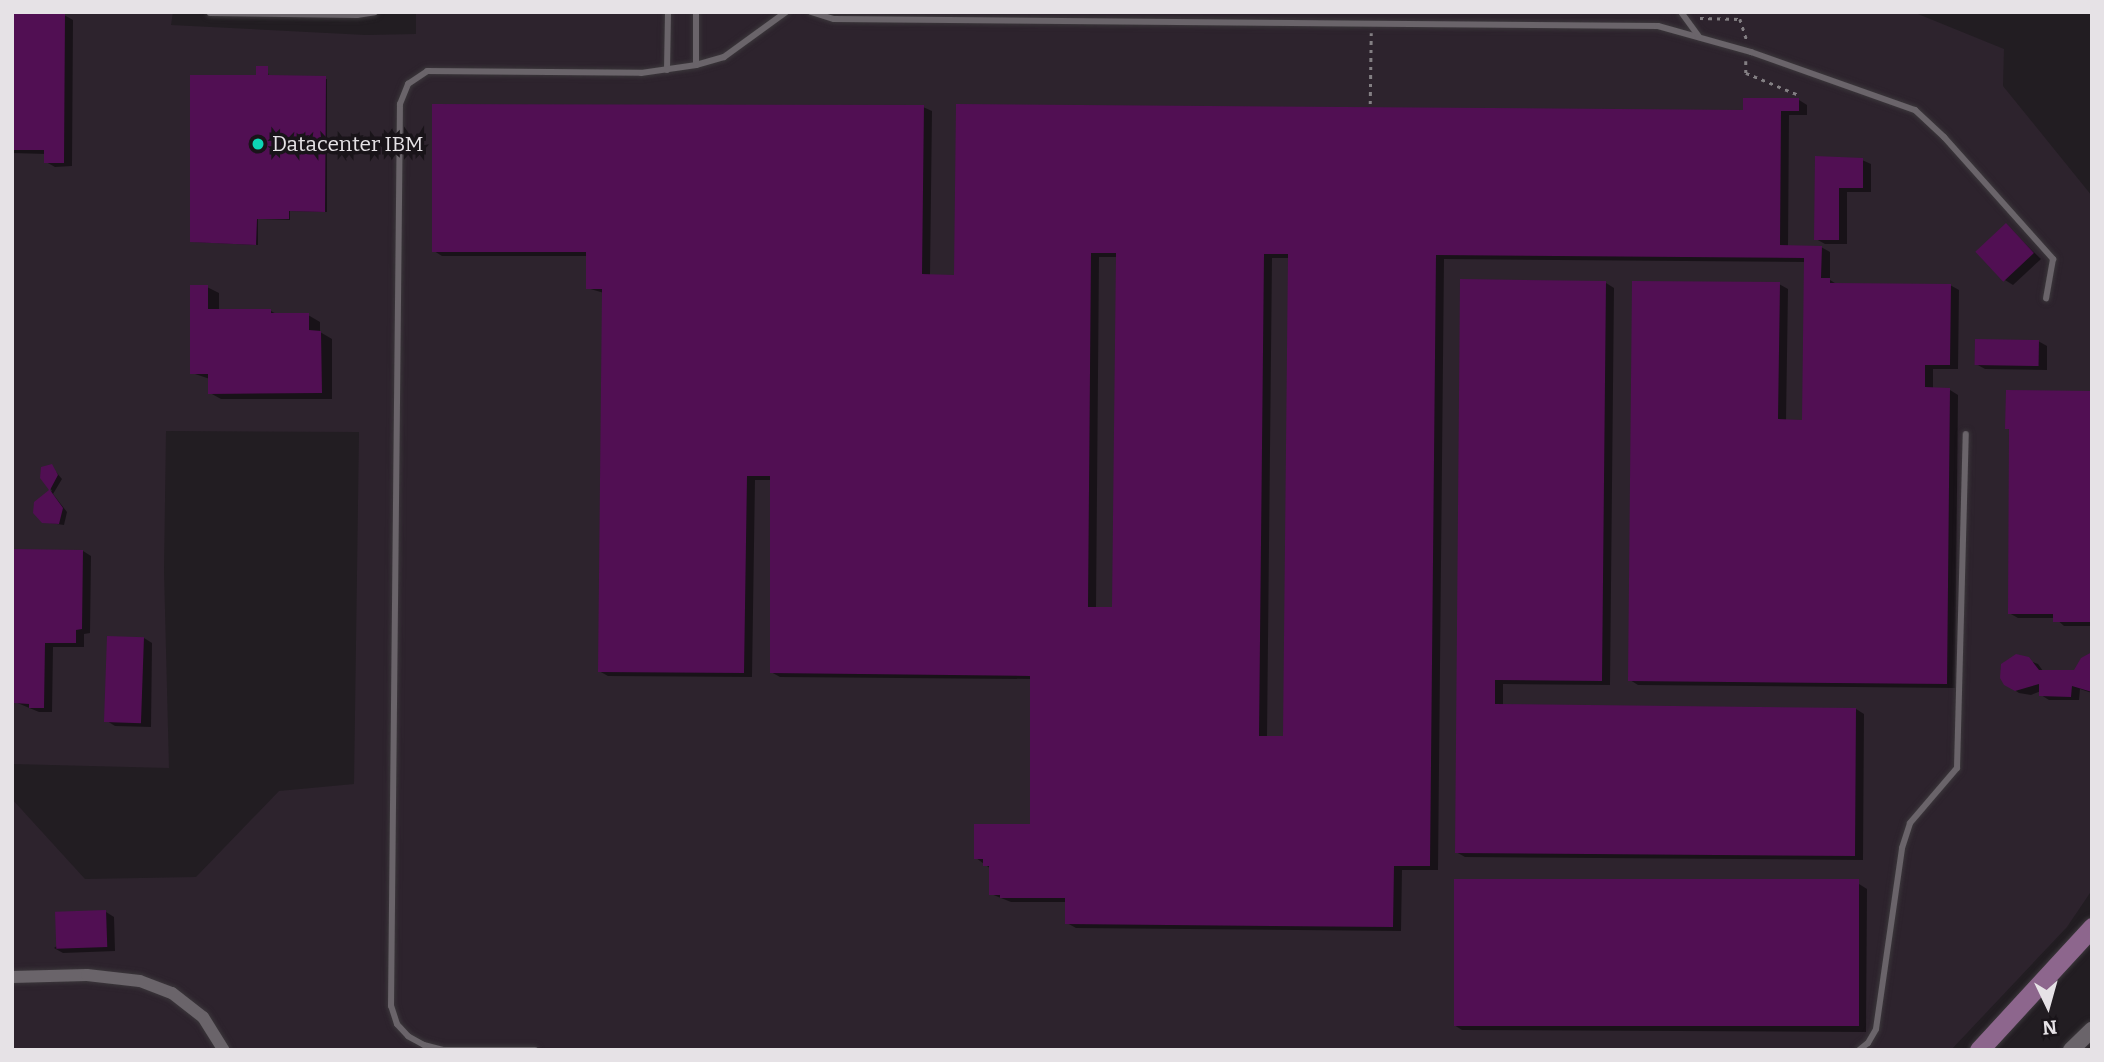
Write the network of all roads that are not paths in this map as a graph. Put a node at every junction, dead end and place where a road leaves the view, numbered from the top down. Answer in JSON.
{"nodes":[{"id":1,"x":375,"y":12,"type":"edge"},
{"id":2,"x":668,"y":12,"type":"edge"},
{"id":3,"x":696,"y":12,"type":"edge"},
{"id":4,"x":786,"y":12,"type":"edge"},
{"id":5,"x":811,"y":12,"type":"edge"},
{"id":6,"x":1681,"y":12,"type":"edge"},
{"id":7,"x":210,"y":13,"type":"edge"},
{"id":8,"x":1699,"y":37,"type":"junction"},
{"id":9,"x":695,"y":65,"type":"junction"},
{"id":10,"x":667,"y":70,"type":"junction"},
{"id":11,"x":2046,"y":299,"type":"dead end"},
{"id":12,"x":1966,"y":434,"type":"dead end"},
{"id":13,"x":2092,"y":927,"type":"edge"},
{"id":14,"x":12,"y":977,"type":"edge"},
{"id":15,"x":2092,"y":1030,"type":"edge"},
{"id":16,"x":224,"y":1050,"type":"edge"},
{"id":17,"x":535,"y":1050,"type":"edge"},
{"id":18,"x":1859,"y":1050,"type":"edge"},
{"id":19,"x":1979,"y":1050,"type":"edge"},
{"id":20,"x":2071,"y":1050,"type":"edge"}],
"edges":[{"from":1,"to":7,"type":"lane"},
{"from":2,"to":10,"type":"lane"},
{"from":3,"to":9,"type":"lane"},
{"from":4,"to":9,"type":"lane"},
{"from":5,"to":8,"type":"lane"},
{"from":6,"to":8,"type":"lane"},
{"from":8,"to":11,"type":"lane"},
{"from":9,"to":10,"type":"lane"},
{"from":10,"to":17,"type":"lane"},
{"from":12,"to":18,"type":"lane"},
{"from":13,"to":19,"type":"main road"},
{"from":14,"to":16,"type":"street"},
{"from":15,"to":20,"type":"street"}]}
